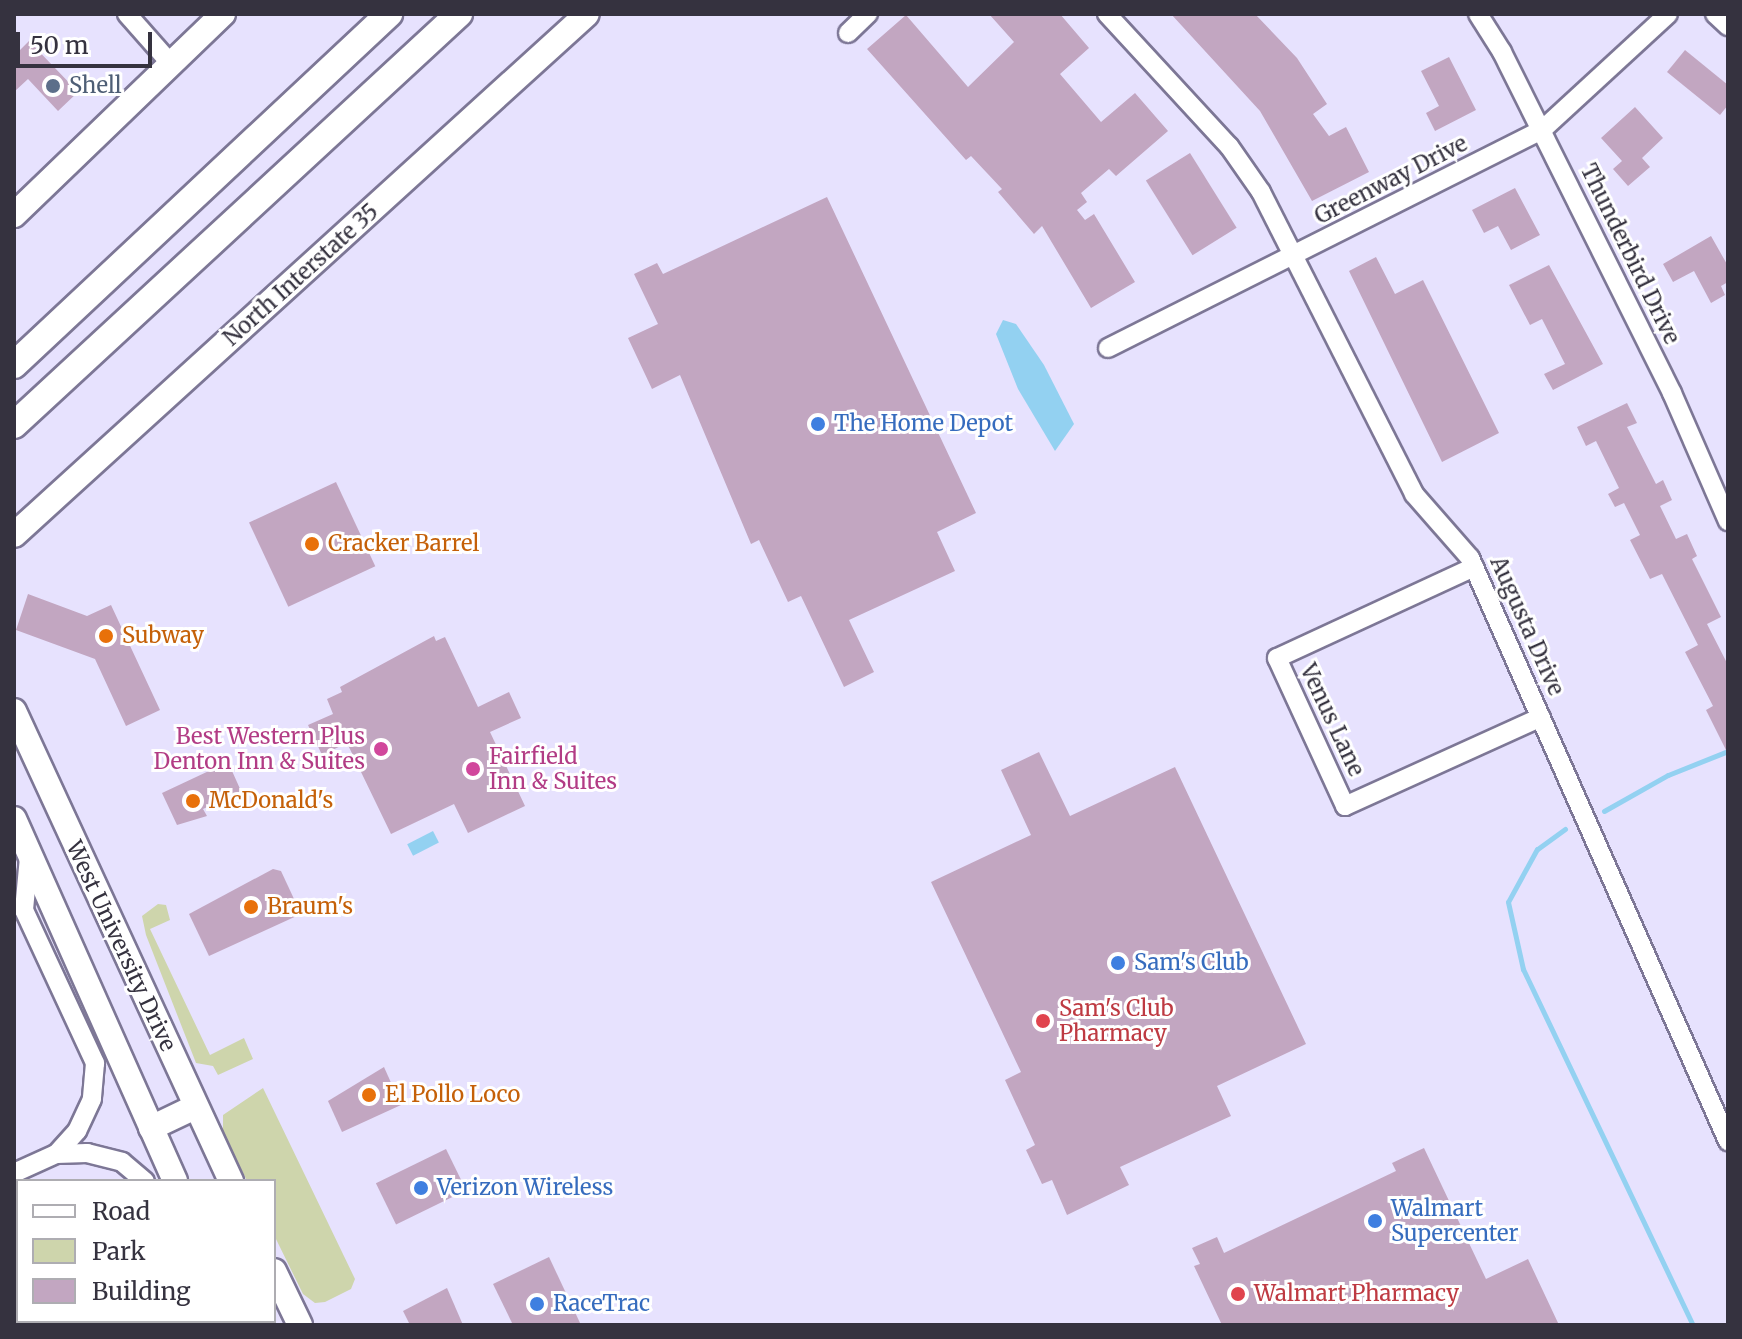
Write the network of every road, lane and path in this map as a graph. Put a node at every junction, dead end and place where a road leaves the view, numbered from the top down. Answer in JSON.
{"nodes":[{"id":1,"x":127,"y":14,"type":"edge"},
{"id":2,"x":223,"y":14,"type":"edge"},
{"id":3,"x":389,"y":14,"type":"edge"},
{"id":4,"x":459,"y":14,"type":"edge"},
{"id":5,"x":587,"y":14,"type":"edge"},
{"id":6,"x":868,"y":14,"type":"edge"},
{"id":7,"x":1107,"y":14,"type":"edge"},
{"id":8,"x":1478,"y":14,"type":"edge"},
{"id":9,"x":1668,"y":14,"type":"edge"},
{"id":10,"x":1715,"y":14,"type":"edge"},
{"id":11,"x":1728,"y":26,"type":"edge"},
{"id":12,"x":848,"y":33,"type":"dead end"},
{"id":13,"x":172,"y":65,"type":"junction"},
{"id":14,"x":1542,"y":130,"type":"junction"},
{"id":15,"x":14,"y":215,"type":"edge"},
{"id":16,"x":1294,"y":257,"type":"junction"},
{"id":17,"x":1108,"y":348,"type":"dead end"},
{"id":18,"x":14,"y":365,"type":"edge"},
{"id":19,"x":14,"y":425,"type":"edge"},
{"id":20,"x":1721,"y":484,"type":"edge"},
{"id":21,"x":40,"y":510,"type":"junction"},
{"id":22,"x":14,"y":519,"type":"edge"},
{"id":23,"x":1728,"y":521,"type":"edge"},
{"id":24,"x":14,"y":535,"type":"edge"},
{"id":25,"x":1474,"y":567,"type":"junction"},
{"id":26,"x":14,"y":711,"type":"edge"},
{"id":27,"x":1541,"y":717,"type":"junction"},
{"id":28,"x":14,"y":819,"type":"edge"},
{"id":29,"x":29,"y":854,"type":"junction"},
{"id":30,"x":195,"y":1107,"type":"junction"},
{"id":31,"x":151,"y":1128,"type":"junction"},
{"id":32,"x":1728,"y":1141,"type":"edge"},
{"id":33,"x":56,"y":1154,"type":"junction"},
{"id":34,"x":14,"y":1173,"type":"edge"},
{"id":35,"x":143,"y":1179,"type":"edge"},
{"id":36,"x":174,"y":1179,"type":"edge"},
{"id":37,"x":230,"y":1179,"type":"edge"},
{"id":38,"x":276,"y":1275,"type":"edge"},
{"id":39,"x":300,"y":1325,"type":"edge"}],
"edges":[{"from":1,"to":13,"type":"street"},
{"from":2,"to":13,"type":"main road"},
{"from":3,"to":18,"type":"highway"},
{"from":4,"to":19,"type":"highway"},
{"from":5,"to":21,"type":"main road","name":"North Interstate 35"},
{"from":6,"to":12,"type":"street"},
{"from":7,"to":16,"type":"street","name":"Augusta Drive"},
{"from":8,"to":14,"type":"street","name":"Thunderbird Drive"},
{"from":9,"to":14,"type":"street","name":"Greenway Drive"},
{"from":10,"to":11,"type":"street"},
{"from":13,"to":15,"type":"main road"},
{"from":14,"to":16,"type":"street","name":"Greenway Drive"},
{"from":14,"to":20,"type":"street","name":"Thunderbird Drive"},
{"from":16,"to":17,"type":"street","name":"Greenway Drive"},
{"from":16,"to":25,"type":"street","name":"Augusta Drive"},
{"from":20,"to":23,"type":"street","name":"Thunderbird Drive"},
{"from":21,"to":22,"type":"main road"},
{"from":21,"to":24,"type":"main road","name":"North Interstate 35"},
{"from":25,"to":27,"type":"street","name":"Augusta Drive"},
{"from":25,"to":27,"type":"street","name":"Venus Lane"},
{"from":26,"to":30,"type":"main road","name":"West University Drive"},
{"from":27,"to":32,"type":"street","name":"Augusta Drive"},
{"from":28,"to":29,"type":"main road","name":"West University Drive"},
{"from":29,"to":31,"type":"main road","name":"West University Drive"},
{"from":29,"to":33,"type":"street"},
{"from":30,"to":31,"type":"main road"},
{"from":30,"to":37,"type":"main road","name":"West University Drive"},
{"from":31,"to":36,"type":"main road","name":"West University Drive"},
{"from":33,"to":34,"type":"street"},
{"from":33,"to":35,"type":"street"},
{"from":38,"to":39,"type":"main road"}]}
